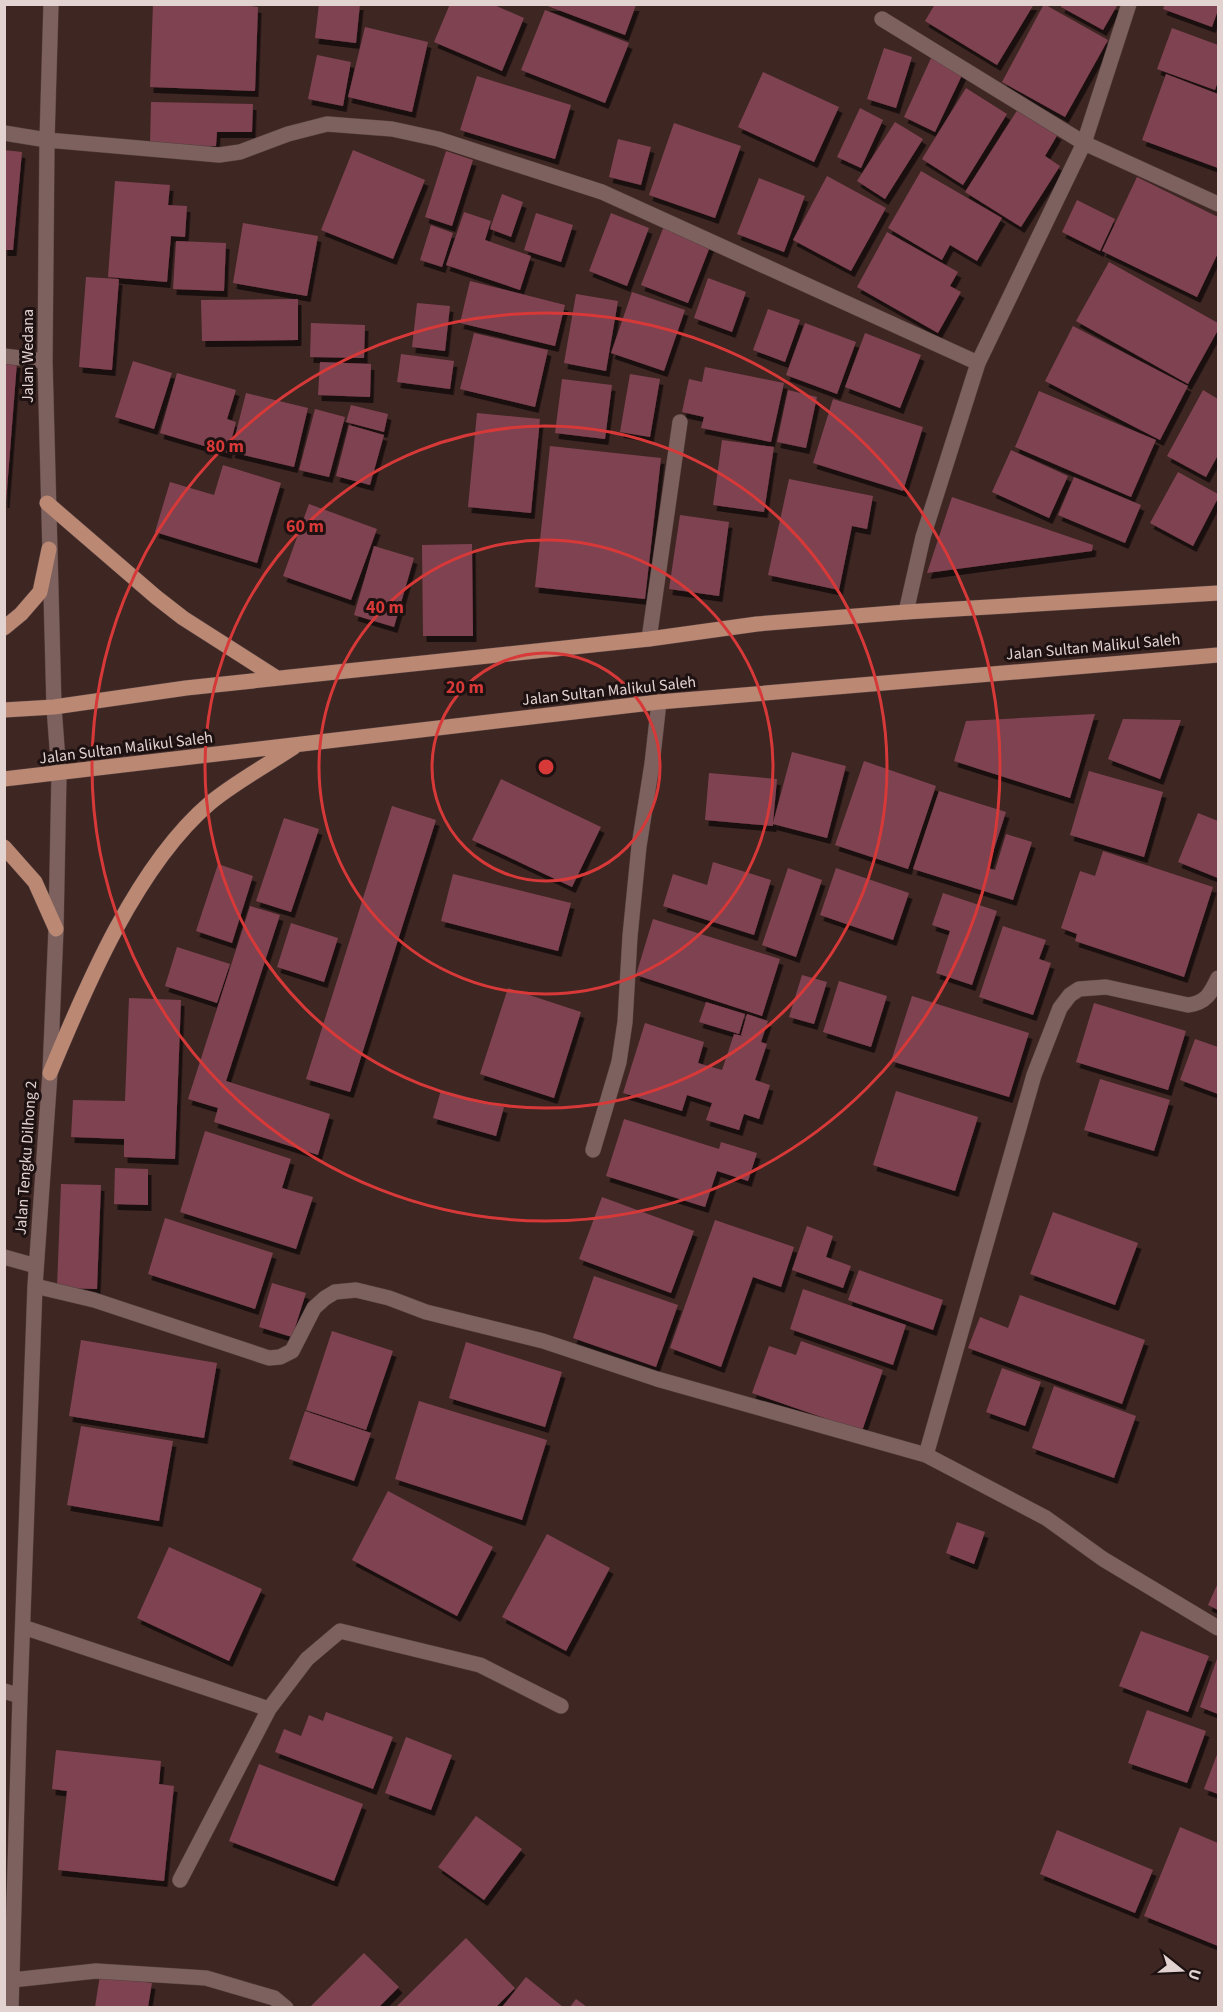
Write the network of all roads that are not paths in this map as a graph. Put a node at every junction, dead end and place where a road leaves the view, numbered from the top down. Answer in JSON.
{"nodes":[{"id":1,"x":51,"y":4,"type":"edge"},
{"id":2,"x":1129,"y":4,"type":"edge"},
{"id":3,"x":882,"y":19,"type":"dead end"},
{"id":4,"x":4,"y":133,"type":"edge"},
{"id":5,"x":46,"y":140,"type":"junction"},
{"id":6,"x":1084,"y":143,"type":"junction"},
{"id":7,"x":1218,"y":204,"type":"edge"},
{"id":8,"x":4,"y":356,"type":"edge"},
{"id":9,"x":45,"y":361,"type":"junction"},
{"id":10,"x":978,"y":363,"type":"junction"},
{"id":11,"x":680,"y":422,"type":"dead end"},
{"id":12,"x":47,"y":503,"type":"junction"},
{"id":13,"x":49,"y":549,"type":"junction"},
{"id":14,"x":1218,"y":593,"type":"edge"},
{"id":15,"x":906,"y":612,"type":"junction"},
{"id":16,"x":4,"y":628,"type":"edge"},
{"id":17,"x":649,"y":639,"type":"junction"},
{"id":18,"x":1218,"y":655,"type":"edge"},
{"id":19,"x":277,"y":678,"type":"junction"},
{"id":20,"x":659,"y":702,"type":"junction"},
{"id":21,"x":54,"y":707,"type":"junction"},
{"id":22,"x":4,"y":710,"type":"edge"},
{"id":23,"x":296,"y":746,"type":"junction"},
{"id":24,"x":59,"y":774,"type":"junction"},
{"id":25,"x":4,"y":779,"type":"edge"},
{"id":26,"x":4,"y":847,"type":"edge"},
{"id":27,"x":56,"y":930,"type":"junction"},
{"id":28,"x":1218,"y":978,"type":"edge"},
{"id":29,"x":50,"y":1073,"type":"junction"},
{"id":30,"x":593,"y":1150,"type":"dead end"},
{"id":31,"x":4,"y":1257,"type":"edge"},
{"id":32,"x":36,"y":1266,"type":"junction"},
{"id":33,"x":35,"y":1286,"type":"junction"},
{"id":34,"x":926,"y":1455,"type":"junction"},
{"id":35,"x":23,"y":1627,"type":"junction"},
{"id":36,"x":1218,"y":1628,"type":"edge"},
{"id":37,"x":4,"y":1691,"type":"edge"},
{"id":38,"x":20,"y":1696,"type":"junction"},
{"id":39,"x":561,"y":1706,"type":"dead end"},
{"id":40,"x":269,"y":1709,"type":"junction"},
{"id":41,"x":180,"y":1880,"type":"dead end"},
{"id":42,"x":9,"y":1924,"type":"edge"},
{"id":43,"x":12,"y":1980,"type":"junction"},
{"id":44,"x":11,"y":2007,"type":"edge"},
{"id":45,"x":286,"y":2007,"type":"edge"}],
"edges":[{"from":1,"to":5,"type":"street","name":"Jalan Wedana"},
{"from":2,"to":6,"type":"street"},
{"from":3,"to":6,"type":"street"},
{"from":4,"to":5,"type":"street"},
{"from":5,"to":9,"type":"street","name":"Jalan Wedana"},
{"from":5,"to":10,"type":"street"},
{"from":6,"to":7,"type":"street"},
{"from":6,"to":10,"type":"street"},
{"from":8,"to":9,"type":"street"},
{"from":9,"to":12,"type":"street","name":"Jalan Wedana"},
{"from":10,"to":15,"type":"street"},
{"from":11,"to":17,"type":"street"},
{"from":12,"to":13,"type":"street","name":"Jalan Wedana"},
{"from":12,"to":19,"type":"main road"},
{"from":13,"to":16,"type":"main road"},
{"from":13,"to":21,"type":"street","name":"Jalan Wedana"},
{"from":14,"to":15,"type":"main road"},
{"from":15,"to":17,"type":"main road"},
{"from":17,"to":19,"type":"main road"},
{"from":18,"to":20,"type":"main road","name":"Jalan Sultan Malikul Saleh"},
{"from":19,"to":21,"type":"main road"},
{"from":20,"to":23,"type":"main road","name":"Jalan Sultan Malikul Saleh"},
{"from":20,"to":30,"type":"street"},
{"from":21,"to":22,"type":"main road"},
{"from":21,"to":24,"type":"street","name":"Jalan Tengku Dilhong 2"},
{"from":23,"to":24,"type":"main road","name":"Jalan Sultan Malikul Saleh"},
{"from":23,"to":29,"type":"main road"},
{"from":24,"to":25,"type":"main road","name":"Jalan Sultan Malikul Saleh"},
{"from":24,"to":27,"type":"street","name":"Jalan Tengku Dilhong 2"},
{"from":26,"to":27,"type":"main road"},
{"from":27,"to":29,"type":"street","name":"Jalan Tengku Dilhong 2"},
{"from":28,"to":34,"type":"street"},
{"from":29,"to":32,"type":"street","name":"Jalan Tengku Dilhong 2"},
{"from":31,"to":32,"type":"street"},
{"from":32,"to":33,"type":"street","name":"Jalan Tengku Dilhong 2"},
{"from":33,"to":34,"type":"street"},
{"from":33,"to":35,"type":"street","name":"Jalan Tengku Dilhong 2"},
{"from":34,"to":36,"type":"street"},
{"from":35,"to":38,"type":"street","name":"Jalan Tengku Dilhong 2"},
{"from":35,"to":40,"type":"street"},
{"from":37,"to":38,"type":"street"},
{"from":38,"to":42,"type":"street","name":"Jalan Tengku Dilhong 2"},
{"from":39,"to":40,"type":"street"},
{"from":40,"to":41,"type":"street"},
{"from":42,"to":43,"type":"street","name":"Jalan Tengku Dilhong 2"},
{"from":43,"to":44,"type":"street","name":"Jalan Tengku Dilhong 2"},
{"from":43,"to":45,"type":"street"}]}
